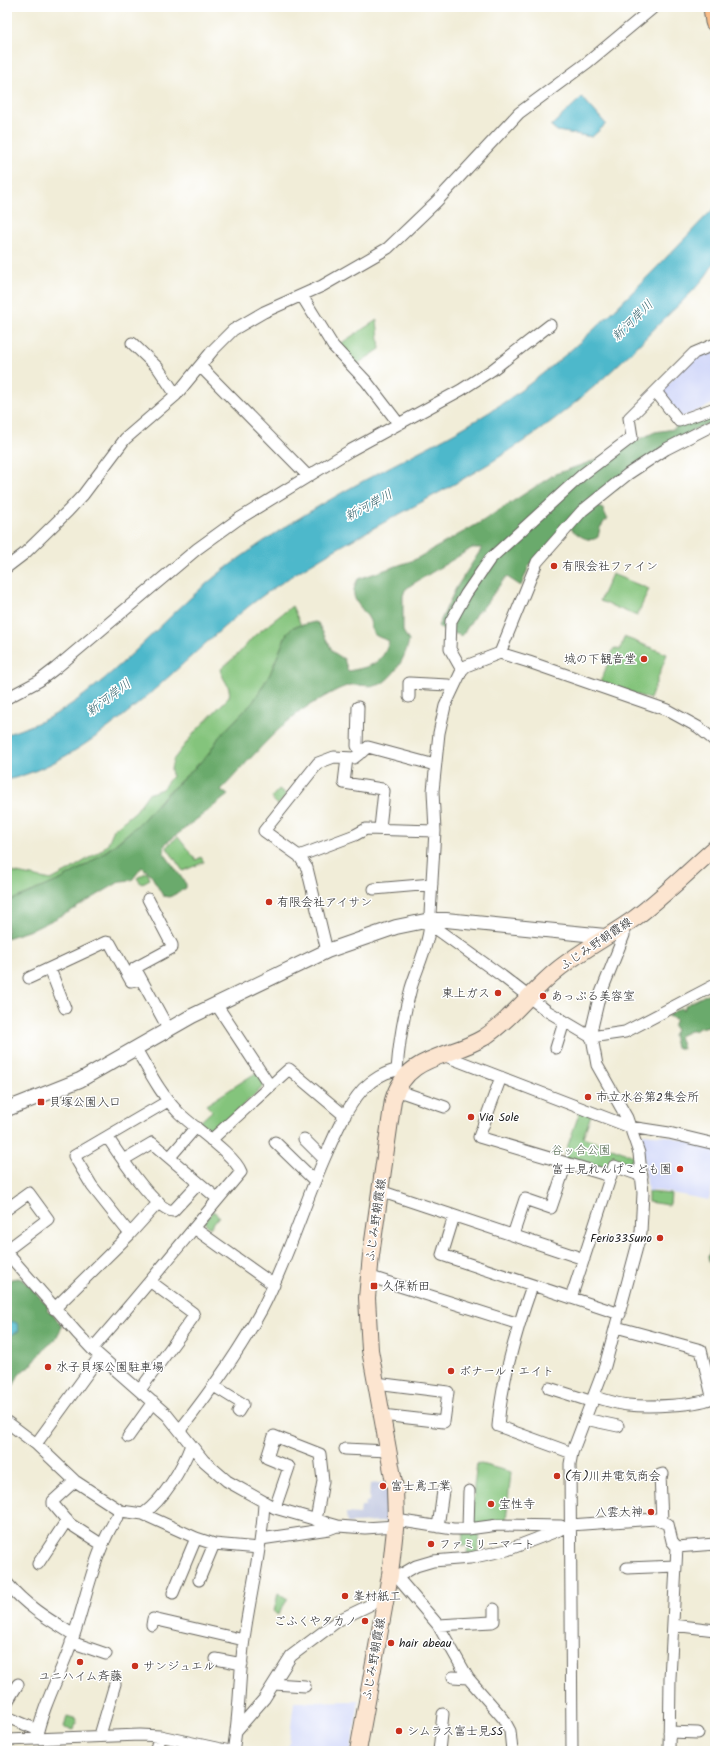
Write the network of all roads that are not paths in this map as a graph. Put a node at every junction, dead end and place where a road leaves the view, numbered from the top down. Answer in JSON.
{"nodes":[{"id":1,"x":654,"y":7,"type":"edge"},
{"id":2,"x":664,"y":7,"type":"edge"},
{"id":3,"x":713,"y":7,"type":"edge"},
{"id":4,"x":715,"y":22,"type":"edge"},
{"id":5,"x":621,"y":35,"type":"junction"},
{"id":6,"x":302,"y":296,"type":"junction"},
{"id":7,"x":550,"y":325,"type":"dead end"},
{"id":8,"x":132,"y":343,"type":"dead end"},
{"id":9,"x":715,"y":344,"type":"edge"},
{"id":10,"x":200,"y":366,"type":"junction"},
{"id":11,"x":657,"y":393,"type":"junction"},
{"id":12,"x":176,"y":394,"type":"junction"},
{"id":13,"x":715,"y":408,"type":"edge"},
{"id":14,"x":399,"y":424,"type":"junction"},
{"id":15,"x":715,"y":424,"type":"edge"},
{"id":16,"x":307,"y":476,"type":"junction"},
{"id":17,"x":7,"y":566,"type":"edge"},
{"id":18,"x":500,"y":653,"type":"junction"},
{"id":19,"x":462,"y":670,"type":"junction"},
{"id":20,"x":453,"y":688,"type":"junction"},
{"id":21,"x":409,"y":697,"type":"dead end"},
{"id":22,"x":7,"y":698,"type":"edge"},
{"id":23,"x":358,"y":707,"type":"dead end"},
{"id":24,"x":715,"y":740,"type":"edge"},
{"id":25,"x":362,"y":752,"type":"junction"},
{"id":26,"x":347,"y":758,"type":"junction"},
{"id":27,"x":435,"y":765,"type":"junction"},
{"id":28,"x":380,"y":828,"type":"junction"},
{"id":29,"x":435,"y":831,"type":"junction"},
{"id":30,"x":715,"y":848,"type":"edge"},
{"id":31,"x":299,"y":856,"type":"junction"},
{"id":32,"x":432,"y":884,"type":"junction"},
{"id":33,"x":374,"y":888,"type":"dead end"},
{"id":34,"x":148,"y":899,"type":"dead end"},
{"id":35,"x":430,"y":923,"type":"junction"},
{"id":36,"x":623,"y":926,"type":"junction"},
{"id":37,"x":605,"y":936,"type":"junction"},
{"id":38,"x":327,"y":951,"type":"junction"},
{"id":39,"x":50,"y":969,"type":"junction"},
{"id":40,"x":29,"y":978,"type":"dead end"},
{"id":41,"x":141,"y":979,"type":"junction"},
{"id":42,"x":715,"y":984,"type":"edge"},
{"id":43,"x":529,"y":998,"type":"junction"},
{"id":44,"x":216,"y":1004,"type":"junction"},
{"id":45,"x":65,"y":1008,"type":"dead end"},
{"id":46,"x":564,"y":1022,"type":"junction"},
{"id":47,"x":169,"y":1030,"type":"junction"},
{"id":48,"x":591,"y":1037,"type":"junction"},
{"id":49,"x":556,"y":1048,"type":"dead end"},
{"id":50,"x":136,"y":1049,"type":"junction"},
{"id":51,"x":443,"y":1055,"type":"junction"},
{"id":52,"x":401,"y":1073,"type":"junction"},
{"id":53,"x":500,"y":1077,"type":"junction"},
{"id":54,"x":270,"y":1086,"type":"junction"},
{"id":55,"x":396,"y":1090,"type":"junction"},
{"id":56,"x":168,"y":1101,"type":"junction"},
{"id":57,"x":445,"y":1106,"type":"dead end"},
{"id":58,"x":7,"y":1109,"type":"edge"},
{"id":59,"x":345,"y":1116,"type":"junction"},
{"id":60,"x":196,"y":1127,"type":"junction"},
{"id":61,"x":632,"y":1128,"type":"junction"},
{"id":62,"x":108,"y":1138,"type":"junction"},
{"id":63,"x":304,"y":1139,"type":"dead end"},
{"id":64,"x":210,"y":1140,"type":"junction"},
{"id":65,"x":275,"y":1142,"type":"dead end"},
{"id":66,"x":715,"y":1144,"type":"edge"},
{"id":67,"x":170,"y":1156,"type":"junction"},
{"id":68,"x":324,"y":1159,"type":"junction"},
{"id":69,"x":123,"y":1160,"type":"junction"},
{"id":70,"x":566,"y":1164,"type":"junction"},
{"id":71,"x":610,"y":1176,"type":"junction"},
{"id":72,"x":642,"y":1176,"type":"junction"},
{"id":73,"x":315,"y":1181,"type":"junction"},
{"id":74,"x":199,"y":1183,"type":"junction"},
{"id":75,"x":380,"y":1191,"type":"junction"},
{"id":76,"x":218,"y":1199,"type":"junction"},
{"id":77,"x":159,"y":1202,"type":"junction"},
{"id":78,"x":7,"y":1209,"type":"edge"},
{"id":79,"x":454,"y":1216,"type":"junction"},
{"id":80,"x":194,"y":1228,"type":"junction"},
{"id":81,"x":130,"y":1234,"type":"junction"},
{"id":82,"x":513,"y":1236,"type":"junction"},
{"id":83,"x":8,"y":1254,"type":"edge"},
{"id":84,"x":584,"y":1259,"type":"junction"},
{"id":85,"x":368,"y":1276,"type":"junction"},
{"id":86,"x":151,"y":1282,"type":"junction"},
{"id":87,"x":274,"y":1284,"type":"junction"},
{"id":88,"x":532,"y":1286,"type":"junction"},
{"id":89,"x":571,"y":1298,"type":"junction"},
{"id":90,"x":54,"y":1309,"type":"junction"},
{"id":91,"x":620,"y":1314,"type":"junction"},
{"id":92,"x":519,"y":1324,"type":"junction"},
{"id":93,"x":616,"y":1327,"type":"junction"},
{"id":94,"x":96,"y":1353,"type":"junction"},
{"id":95,"x":376,"y":1384,"type":"junction"},
{"id":96,"x":214,"y":1386,"type":"junction"},
{"id":97,"x":549,"y":1388,"type":"dead end"},
{"id":98,"x":140,"y":1390,"type":"junction"},
{"id":99,"x":714,"y":1398,"type":"edge"},
{"id":100,"x":594,"y":1399,"type":"junction"},
{"id":101,"x":153,"y":1402,"type":"junction"},
{"id":102,"x":238,"y":1412,"type":"dead end"},
{"id":103,"x":382,"y":1415,"type":"junction"},
{"id":104,"x":585,"y":1419,"type":"junction"},
{"id":105,"x":7,"y":1422,"type":"edge"},
{"id":106,"x":618,"y":1426,"type":"dead end"},
{"id":107,"x":180,"y":1430,"type":"junction"},
{"id":108,"x":128,"y":1437,"type":"dead end"},
{"id":109,"x":36,"y":1444,"type":"junction"},
{"id":110,"x":191,"y":1445,"type":"junction"},
{"id":111,"x":345,"y":1449,"type":"dead end"},
{"id":112,"x":388,"y":1451,"type":"junction"},
{"id":113,"x":572,"y":1453,"type":"junction"},
{"id":114,"x":663,"y":1474,"type":"dead end"},
{"id":115,"x":75,"y":1481,"type":"junction"},
{"id":116,"x":443,"y":1491,"type":"dead end"},
{"id":117,"x":469,"y":1491,"type":"dead end"},
{"id":118,"x":264,"y":1503,"type":"junction"},
{"id":119,"x":275,"y":1508,"type":"junction"},
{"id":120,"x":121,"y":1511,"type":"junction"},
{"id":121,"x":143,"y":1514,"type":"junction"},
{"id":122,"x":67,"y":1520,"type":"junction"},
{"id":123,"x":316,"y":1520,"type":"junction"},
{"id":124,"x":662,"y":1521,"type":"junction"},
{"id":125,"x":396,"y":1523,"type":"junction"},
{"id":126,"x":570,"y":1525,"type":"junction"},
{"id":127,"x":338,"y":1526,"type":"junction"},
{"id":128,"x":438,"y":1527,"type":"junction"},
{"id":129,"x":468,"y":1529,"type":"junction"},
{"id":130,"x":196,"y":1538,"type":"junction"},
{"id":131,"x":101,"y":1544,"type":"junction"},
{"id":132,"x":214,"y":1544,"type":"junction"},
{"id":133,"x":260,"y":1544,"type":"junction"},
{"id":134,"x":715,"y":1544,"type":"edge"},
{"id":135,"x":677,"y":1547,"type":"junction"},
{"id":136,"x":38,"y":1564,"type":"dead end"},
{"id":137,"x":676,"y":1566,"type":"junction"},
{"id":138,"x":627,"y":1568,"type":"dead end"},
{"id":139,"x":394,"y":1576,"type":"junction"},
{"id":140,"x":199,"y":1580,"type":"dead end"},
{"id":141,"x":7,"y":1583,"type":"edge"},
{"id":142,"x":173,"y":1593,"type":"dead end"},
{"id":143,"x":385,"y":1600,"type":"junction"},
{"id":144,"x":494,"y":1609,"type":"dead end"},
{"id":145,"x":152,"y":1625,"type":"dead end"},
{"id":146,"x":438,"y":1625,"type":"junction"},
{"id":147,"x":673,"y":1625,"type":"junction"},
{"id":148,"x":715,"y":1630,"type":"edge"},
{"id":149,"x":73,"y":1639,"type":"junction"},
{"id":150,"x":244,"y":1640,"type":"junction"},
{"id":151,"x":106,"y":1654,"type":"dead end"},
{"id":152,"x":216,"y":1659,"type":"dead end"},
{"id":153,"x":242,"y":1664,"type":"junction"},
{"id":154,"x":453,"y":1677,"type":"dead end"},
{"id":155,"x":468,"y":1678,"type":"junction"},
{"id":156,"x":18,"y":1684,"type":"dead end"},
{"id":157,"x":115,"y":1684,"type":"dead end"},
{"id":158,"x":274,"y":1684,"type":"junction"},
{"id":159,"x":305,"y":1686,"type":"dead end"},
{"id":160,"x":7,"y":1702,"type":"edge"},
{"id":161,"x":443,"y":1714,"type":"dead end"},
{"id":162,"x":7,"y":1716,"type":"edge"},
{"id":163,"x":237,"y":1730,"type":"junction"},
{"id":164,"x":669,"y":1732,"type":"junction"},
{"id":165,"x":698,"y":1733,"type":"dead end"},
{"id":166,"x":37,"y":1734,"type":"junction"},
{"id":167,"x":100,"y":1735,"type":"junction"},
{"id":168,"x":160,"y":1736,"type":"junction"},
{"id":169,"x":7,"y":1740,"type":"edge"},
{"id":170,"x":202,"y":1748,"type":"edge"},
{"id":171,"x":155,"y":1751,"type":"edge"},
{"id":172,"x":230,"y":1751,"type":"edge"},
{"id":173,"x":233,"y":1751,"type":"edge"},
{"id":174,"x":358,"y":1751,"type":"edge"},
{"id":175,"x":439,"y":1751,"type":"edge"},
{"id":176,"x":512,"y":1751,"type":"edge"},
{"id":177,"x":572,"y":1751,"type":"edge"},
{"id":178,"x":669,"y":1751,"type":"edge"}],
"edges":[{"from":1,"to":5,"type":"street"},
{"from":2,"to":5,"type":"street"},
{"from":3,"to":4,"type":"highway"},
{"from":5,"to":6,"type":"street"},
{"from":6,"to":10,"type":"street"},
{"from":6,"to":14,"type":"street"},
{"from":7,"to":14,"type":"street"},
{"from":8,"to":12,"type":"street"},
{"from":9,"to":11,"type":"street"},
{"from":10,"to":12,"type":"street"},
{"from":10,"to":16,"type":"street"},
{"from":11,"to":13,"type":"street"},
{"from":11,"to":19,"type":"street"},
{"from":12,"to":17,"type":"street"},
{"from":14,"to":16,"type":"street"},
{"from":15,"to":18,"type":"street"},
{"from":16,"to":22,"type":"street"},
{"from":18,"to":19,"type":"street"},
{"from":18,"to":24,"type":"street"},
{"from":19,"to":20,"type":"street"},
{"from":20,"to":21,"type":"street"},
{"from":20,"to":27,"type":"street"},
{"from":23,"to":25,"type":"street"},
{"from":25,"to":26,"type":"street"},
{"from":25,"to":27,"type":"street"},
{"from":26,"to":28,"type":"street"},
{"from":26,"to":31,"type":"street"},
{"from":27,"to":29,"type":"street"},
{"from":28,"to":29,"type":"street"},
{"from":28,"to":31,"type":"street"},
{"from":29,"to":32,"type":"street"},
{"from":30,"to":36,"type":"main road","name":"ふじみ野朝霞線"},
{"from":31,"to":38,"type":"street"},
{"from":32,"to":33,"type":"street"},
{"from":32,"to":35,"type":"street"},
{"from":34,"to":41,"type":"street"},
{"from":35,"to":37,"type":"street"},
{"from":35,"to":38,"type":"street"},
{"from":35,"to":43,"type":"street"},
{"from":35,"to":52,"type":"street"},
{"from":36,"to":37,"type":"main road","name":"ふじみ野朝霞線"},
{"from":36,"to":48,"type":"street"},
{"from":37,"to":43,"type":"main road","name":"ふじみ野朝霞線"},
{"from":38,"to":44,"type":"street"},
{"from":39,"to":40,"type":"street"},
{"from":39,"to":41,"type":"street"},
{"from":39,"to":45,"type":"street"},
{"from":41,"to":47,"type":"street"},
{"from":42,"to":48,"type":"street"},
{"from":43,"to":46,"type":"street"},
{"from":43,"to":51,"type":"main road","name":"ふじみ野朝霞線"},
{"from":44,"to":47,"type":"street"},
{"from":44,"to":54,"type":"street"},
{"from":46,"to":48,"type":"street"},
{"from":46,"to":49,"type":"street"},
{"from":47,"to":50,"type":"street"},
{"from":48,"to":61,"type":"street"},
{"from":50,"to":56,"type":"street"},
{"from":50,"to":58,"type":"street"},
{"from":51,"to":52,"type":"main road","name":"ふじみ野朝霞線"},
{"from":51,"to":53,"type":"street"},
{"from":52,"to":55,"type":"main road","name":"ふじみ野朝霞線"},
{"from":52,"to":59,"type":"street"},
{"from":53,"to":61,"type":"street"},
{"from":53,"to":70,"type":"street"},
{"from":54,"to":59,"type":"street"},
{"from":54,"to":64,"type":"street"},
{"from":55,"to":57,"type":"street"},
{"from":55,"to":75,"type":"main road","name":"ふじみ野朝霞線"},
{"from":56,"to":60,"type":"street"},
{"from":56,"to":62,"type":"street"},
{"from":59,"to":68,"type":"street"},
{"from":60,"to":64,"type":"street"},
{"from":60,"to":67,"type":"street"},
{"from":61,"to":66,"type":"street"},
{"from":61,"to":72,"type":"street"},
{"from":62,"to":69,"type":"street"},
{"from":62,"to":81,"type":"street"},
{"from":63,"to":68,"type":"street"},
{"from":64,"to":76,"type":"street"},
{"from":65,"to":73,"type":"street"},
{"from":67,"to":69,"type":"street"},
{"from":67,"to":74,"type":"street"},
{"from":68,"to":73,"type":"street"},
{"from":69,"to":77,"type":"street"},
{"from":70,"to":71,"type":"street"},
{"from":70,"to":82,"type":"street"},
{"from":71,"to":72,"type":"street"},
{"from":71,"to":84,"type":"street"},
{"from":72,"to":91,"type":"street"},
{"from":73,"to":87,"type":"street"},
{"from":74,"to":76,"type":"street"},
{"from":74,"to":77,"type":"street"},
{"from":75,"to":79,"type":"street"},
{"from":75,"to":85,"type":"main road","name":"ふじみ野朝霞線"},
{"from":76,"to":80,"type":"street"},
{"from":77,"to":81,"type":"street"},
{"from":78,"to":83,"type":"street"},
{"from":79,"to":82,"type":"street"},
{"from":79,"to":88,"type":"street"},
{"from":80,"to":86,"type":"street"},
{"from":80,"to":87,"type":"street"},
{"from":81,"to":90,"type":"street"},
{"from":82,"to":84,"type":"street"},
{"from":83,"to":90,"type":"street"},
{"from":84,"to":89,"type":"street"},
{"from":85,"to":92,"type":"street"},
{"from":85,"to":95,"type":"main road","name":"ふじみ野朝霞線"},
{"from":86,"to":94,"type":"street"},
{"from":86,"to":98,"type":"street"},
{"from":87,"to":96,"type":"street"},
{"from":88,"to":89,"type":"street"},
{"from":88,"to":92,"type":"street"},
{"from":89,"to":91,"type":"street"},
{"from":90,"to":94,"type":"street"},
{"from":91,"to":93,"type":"street"},
{"from":92,"to":113,"type":"street"},
{"from":93,"to":99,"type":"street"},
{"from":93,"to":100,"type":"street"},
{"from":94,"to":98,"type":"street"},
{"from":94,"to":109,"type":"street"},
{"from":95,"to":103,"type":"main road","name":"ふじみ野朝霞線"},
{"from":95,"to":103,"type":"street"},
{"from":96,"to":102,"type":"street"},
{"from":96,"to":107,"type":"street"},
{"from":97,"to":100,"type":"street"},
{"from":98,"to":101,"type":"street"},
{"from":99,"to":100,"type":"street"},
{"from":100,"to":104,"type":"street"},
{"from":101,"to":107,"type":"street"},
{"from":101,"to":108,"type":"street"},
{"from":103,"to":112,"type":"main road","name":"ふじみ野朝霞線"},
{"from":104,"to":106,"type":"street"},
{"from":104,"to":113,"type":"street"},
{"from":105,"to":109,"type":"street"},
{"from":107,"to":110,"type":"street"},
{"from":109,"to":115,"type":"street"},
{"from":110,"to":118,"type":"street"},
{"from":110,"to":121,"type":"street"},
{"from":111,"to":112,"type":"street"},
{"from":112,"to":125,"type":"main road","name":"ふじみ野朝霞線"},
{"from":113,"to":126,"type":"street"},
{"from":114,"to":124,"type":"street"},
{"from":115,"to":120,"type":"street"},
{"from":115,"to":122,"type":"street"},
{"from":116,"to":128,"type":"street"},
{"from":117,"to":129,"type":"street"},
{"from":118,"to":119,"type":"street"},
{"from":118,"to":133,"type":"street"},
{"from":119,"to":123,"type":"street"},
{"from":119,"to":123,"type":"street"},
{"from":120,"to":121,"type":"street"},
{"from":120,"to":131,"type":"street"},
{"from":121,"to":130,"type":"street"},
{"from":122,"to":131,"type":"street"},
{"from":122,"to":136,"type":"street"},
{"from":123,"to":127,"type":"street"},
{"from":124,"to":126,"type":"street"},
{"from":124,"to":135,"type":"street"},
{"from":125,"to":127,"type":"street"},
{"from":125,"to":128,"type":"street"},
{"from":125,"to":139,"type":"main road","name":"ふじみ野朝霞線"},
{"from":126,"to":129,"type":"street"},
{"from":126,"to":139,"type":"street"},
{"from":126,"to":177,"type":"street"},
{"from":127,"to":133,"type":"street"},
{"from":128,"to":129,"type":"street"},
{"from":130,"to":132,"type":"street"},
{"from":130,"to":142,"type":"street"},
{"from":131,"to":149,"type":"street"},
{"from":132,"to":133,"type":"street"},
{"from":132,"to":140,"type":"street"},
{"from":133,"to":150,"type":"street"},
{"from":134,"to":135,"type":"street"},
{"from":135,"to":137,"type":"street"},
{"from":137,"to":138,"type":"street"},
{"from":137,"to":147,"type":"street"},
{"from":139,"to":143,"type":"main road","name":"ふじみ野朝霞線"},
{"from":139,"to":146,"type":"street"},
{"from":141,"to":149,"type":"street"},
{"from":143,"to":158,"type":"street"},
{"from":143,"to":174,"type":"main road","name":"ふじみ野朝霞線"},
{"from":144,"to":146,"type":"street"},
{"from":145,"to":150,"type":"street"},
{"from":146,"to":155,"type":"street"},
{"from":147,"to":148,"type":"street"},
{"from":147,"to":164,"type":"street"},
{"from":149,"to":151,"type":"street"},
{"from":149,"to":166,"type":"street"},
{"from":150,"to":153,"type":"street"},
{"from":152,"to":153,"type":"street"},
{"from":153,"to":163,"type":"street"},
{"from":154,"to":155,"type":"street"},
{"from":155,"to":176,"type":"street"},
{"from":156,"to":160,"type":"street"},
{"from":157,"to":167,"type":"street"},
{"from":158,"to":159,"type":"street"},
{"from":158,"to":163,"type":"street"},
{"from":161,"to":175,"type":"street"},
{"from":162,"to":166,"type":"street"},
{"from":163,"to":173,"type":"street"},
{"from":164,"to":165,"type":"street"},
{"from":164,"to":178,"type":"street"},
{"from":166,"to":167,"type":"street"},
{"from":166,"to":169,"type":"street"},
{"from":167,"to":168,"type":"street"},
{"from":168,"to":170,"type":"street"},
{"from":168,"to":171,"type":"street"},
{"from":170,"to":172,"type":"street"}]}
